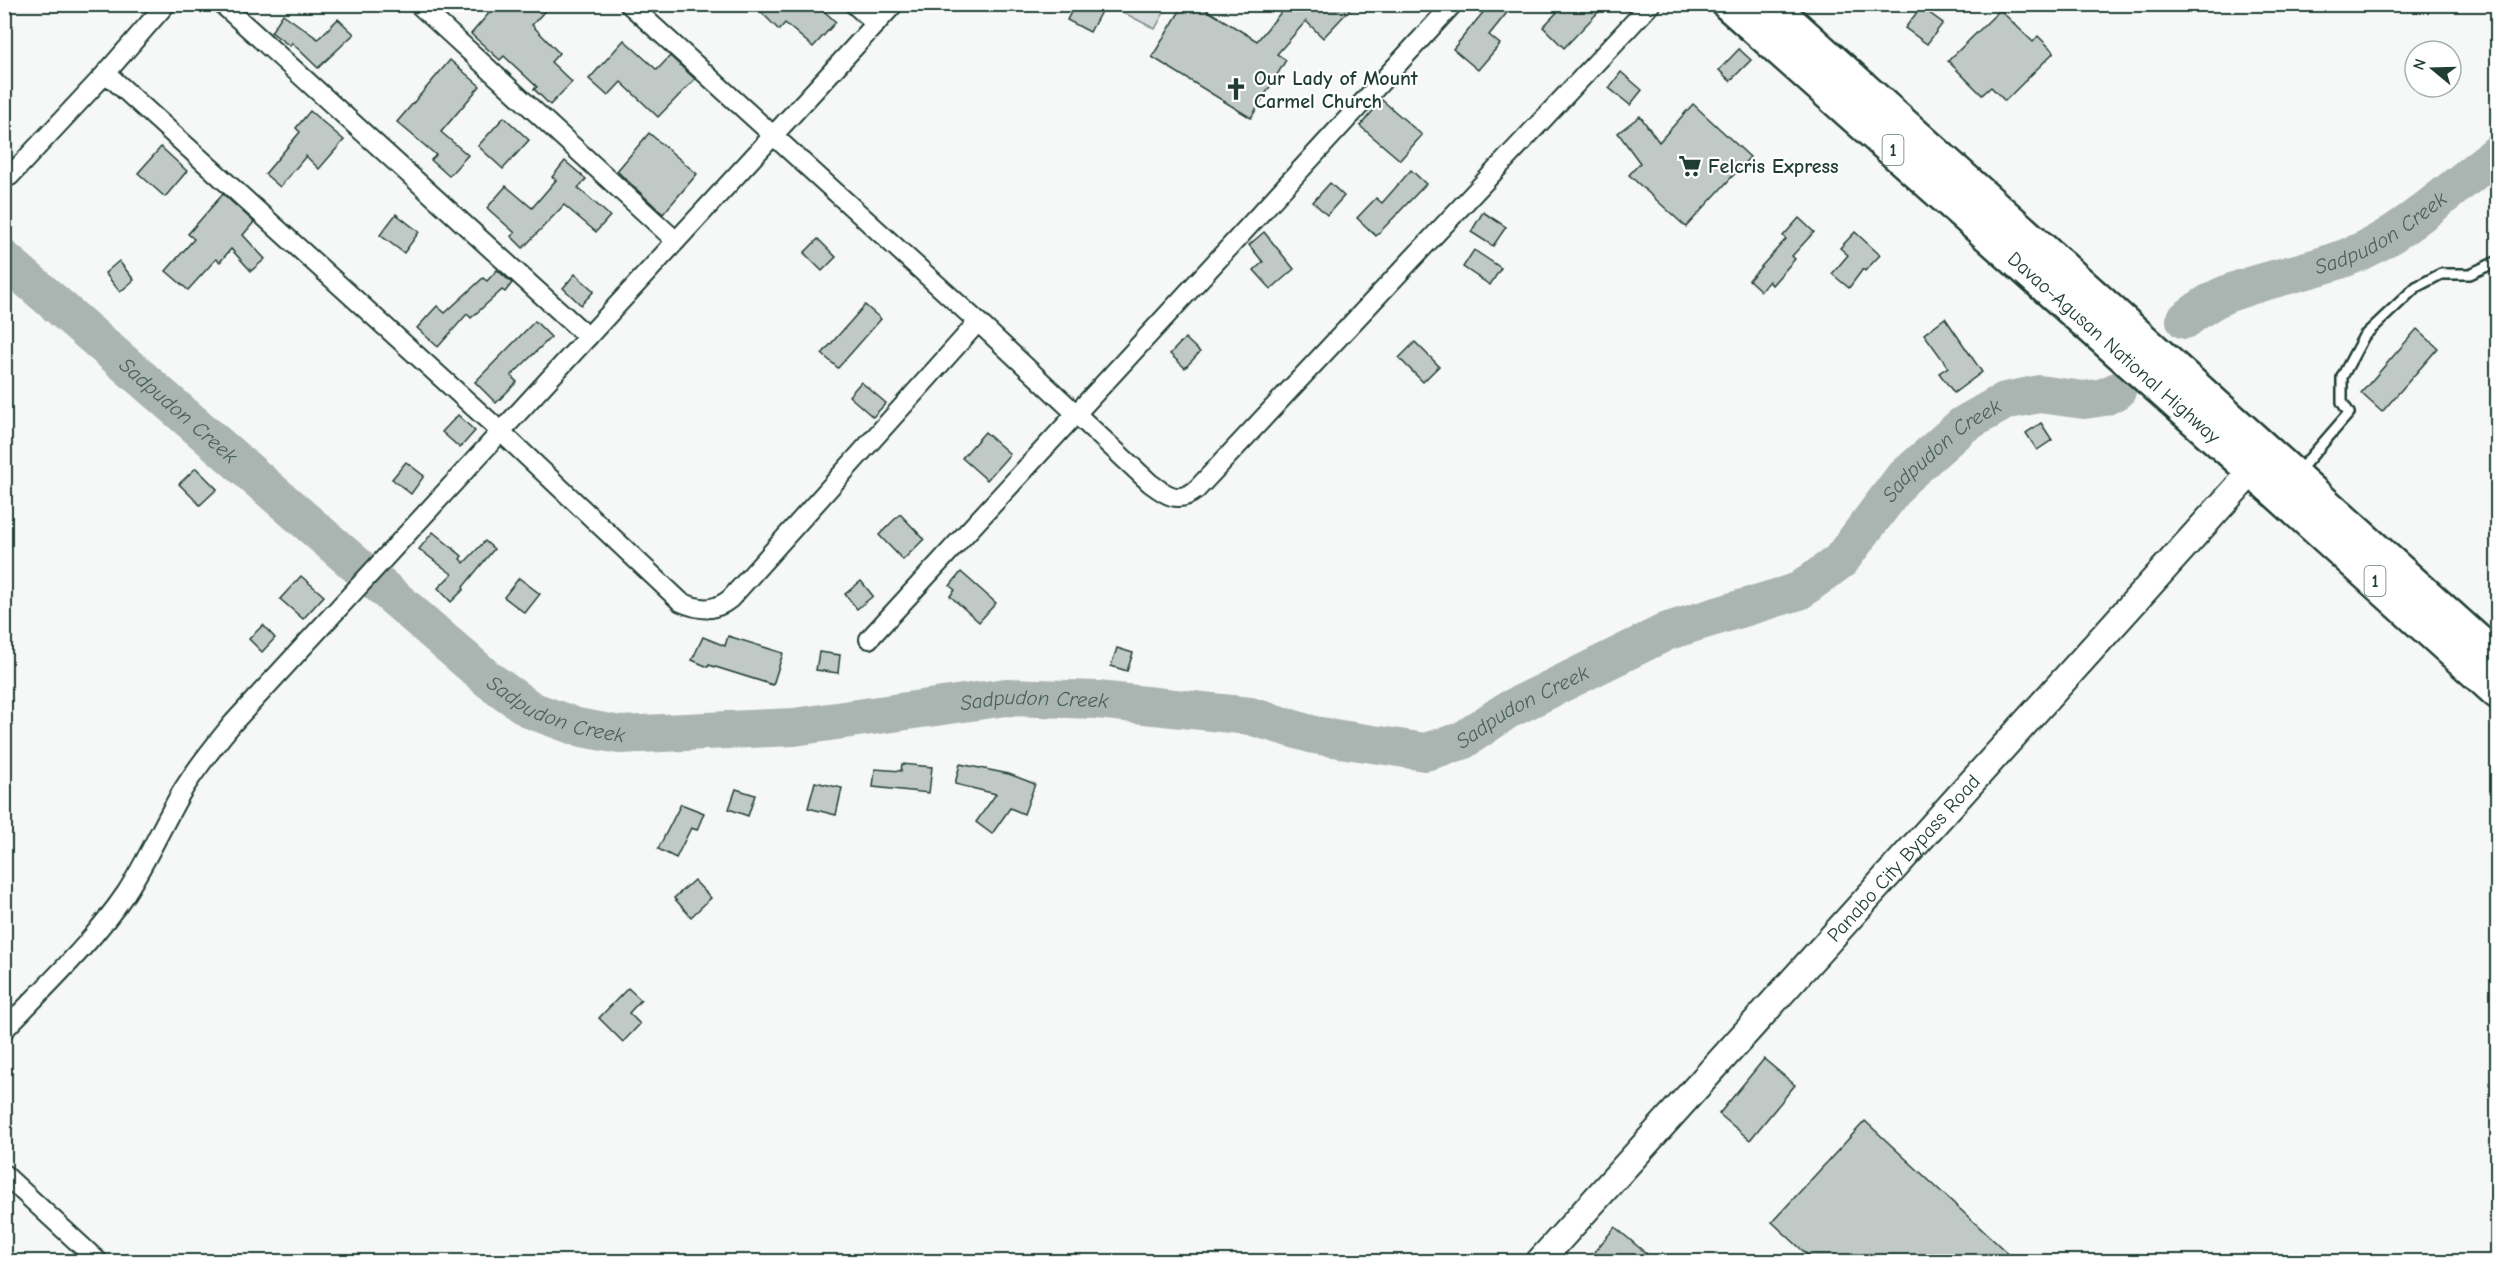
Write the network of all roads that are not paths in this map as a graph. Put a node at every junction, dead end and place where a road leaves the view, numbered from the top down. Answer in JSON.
{"nodes":[{"id":1,"x":166,"y":4,"type":"edge"},
{"id":2,"x":222,"y":4,"type":"edge"},
{"id":3,"x":418,"y":4,"type":"edge"},
{"id":4,"x":629,"y":4,"type":"edge"},
{"id":5,"x":854,"y":4,"type":"edge"},
{"id":6,"x":894,"y":4,"type":"edge"},
{"id":7,"x":1453,"y":4,"type":"edge"},
{"id":8,"x":1651,"y":4,"type":"edge"},
{"id":9,"x":1729,"y":4,"type":"edge"},
{"id":10,"x":1769,"y":4,"type":"edge"},
{"id":11,"x":876,"y":24,"type":"junction"},
{"id":12,"x":1802,"y":52,"type":"junction"},
{"id":13,"x":106,"y":73,"type":"junction"},
{"id":14,"x":773,"y":134,"type":"junction"},
{"id":15,"x":10,"y":176,"type":"dead end"},
{"id":16,"x":676,"y":241,"type":"junction"},
{"id":17,"x":2498,"y":261,"type":"edge"},
{"id":18,"x":978,"y":322,"type":"junction"},
{"id":19,"x":588,"y":337,"type":"junction"},
{"id":20,"x":1076,"y":414,"type":"junction"},
{"id":21,"x":500,"y":432,"type":"junction"},
{"id":22,"x":2261,"y":462,"type":"junction"},
{"id":23,"x":2295,"y":476,"type":"junction"},
{"id":24,"x":869,"y":639,"type":"dead end"},
{"id":25,"x":2498,"y":660,"type":"edge"},
{"id":26,"x":2498,"y":692,"type":"edge"},
{"id":27,"x":4,"y":1030,"type":"edge"},
{"id":28,"x":4,"y":1174,"type":"edge"},
{"id":29,"x":99,"y":1262,"type":"edge"},
{"id":30,"x":1539,"y":1262,"type":"edge"}],
"edges":[{"from":1,"to":13,"type":"street"},
{"from":2,"to":19,"type":"street"},
{"from":3,"to":16,"type":"street"},
{"from":4,"to":14,"type":"street"},
{"from":5,"to":11,"type":"street"},
{"from":6,"to":11,"type":"street"},
{"from":7,"to":20,"type":"street"},
{"from":8,"to":20,"type":"street"},
{"from":9,"to":12,"type":"highway","name":"Davao-Agusan National Highway","number":"1"},
{"from":10,"to":12,"type":"highway","name":"Davao-Agusan National Highway","number":"1"},
{"from":11,"to":14,"type":"street"},
{"from":12,"to":22,"type":"highway","name":"Davao-Agusan National Highway","number":"1"},
{"from":13,"to":15,"type":"street"},
{"from":13,"to":21,"type":"street"},
{"from":14,"to":16,"type":"street"},
{"from":14,"to":18,"type":"street"},
{"from":16,"to":19,"type":"street"},
{"from":17,"to":23,"type":"lane"},
{"from":18,"to":20,"type":"street"},
{"from":18,"to":21,"type":"street"},
{"from":19,"to":21,"type":"street"},
{"from":20,"to":24,"type":"street"},
{"from":21,"to":27,"type":"street"},
{"from":22,"to":23,"type":"highway","name":"Davao-Agusan National Highway","number":"1"},
{"from":22,"to":26,"type":"highway","name":"Davao-Agusan National Highway","number":"1"},
{"from":22,"to":30,"type":"main road","name":"Panabo City Bypass Road"},
{"from":23,"to":25,"type":"highway","name":"Davao-Agusan National Highway","number":"1"},
{"from":28,"to":29,"type":"street"}]}
